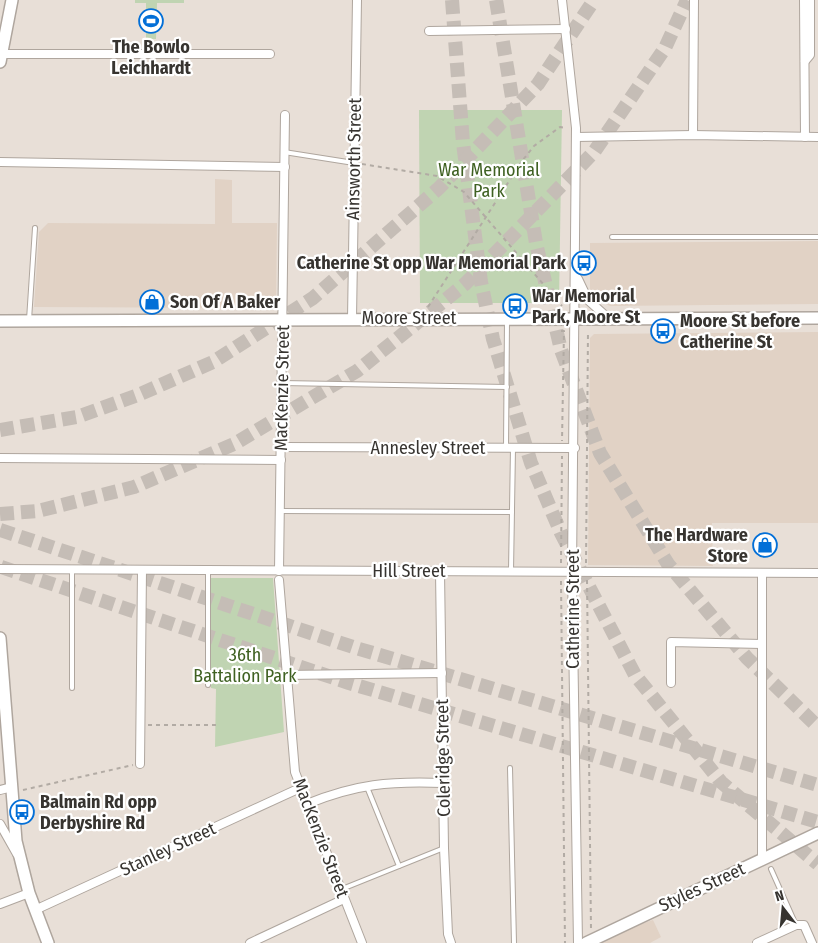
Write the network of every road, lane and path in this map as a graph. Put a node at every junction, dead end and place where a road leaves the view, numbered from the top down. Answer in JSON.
{"nodes":[{"id":1,"x":12,"y":0,"type":"edge"},
{"id":2,"x":357,"y":0,"type":"edge"},
{"id":3,"x":562,"y":0,"type":"edge"},
{"id":4,"x":694,"y":0,"type":"edge"},
{"id":5,"x":804,"y":0,"type":"edge"},
{"id":6,"x":810,"y":0,"type":"edge"},
{"id":7,"x":566,"y":29,"type":"junction"},
{"id":8,"x":429,"y":31,"type":"dead end"},
{"id":9,"x":270,"y":54,"type":"dead end"},
{"id":10,"x":1,"y":58,"type":"edge"},
{"id":11,"x":805,"y":62,"type":"junction"},
{"id":12,"x":285,"y":115,"type":"dead end"},
{"id":13,"x":566,"y":128,"type":"dead end"},
{"id":14,"x":694,"y":135,"type":"junction"},
{"id":15,"x":576,"y":137,"type":"junction"},
{"id":16,"x":805,"y":137,"type":"junction"},
{"id":17,"x":818,"y":137,"type":"edge"},
{"id":18,"x":284,"y":152,"type":"junction"},
{"id":19,"x":0,"y":162,"type":"edge"},
{"id":20,"x":354,"y":163,"type":"junction"},
{"id":21,"x":284,"y":167,"type":"junction"},
{"id":22,"x":487,"y":217,"type":"junction"},
{"id":23,"x":35,"y":228,"type":"dead end"},
{"id":24,"x":612,"y":237,"type":"dead end"},
{"id":25,"x":818,"y":237,"type":"edge"},
{"id":26,"x":576,"y":274,"type":"junction"},
{"id":27,"x":562,"y":306,"type":"dead end"},
{"id":28,"x":428,"y":307,"type":"dead end"},
{"id":29,"x":507,"y":318,"type":"junction"},
{"id":30,"x":576,"y":318,"type":"junction"},
{"id":31,"x":608,"y":318,"type":"junction"},
{"id":32,"x":818,"y":318,"type":"edge"},
{"id":33,"x":283,"y":319,"type":"junction"},
{"id":34,"x":352,"y":319,"type":"junction"},
{"id":35,"x":29,"y":320,"type":"junction"},
{"id":36,"x":0,"y":321,"type":"edge"},
{"id":37,"x":561,"y":331,"type":"dead end"},
{"id":38,"x":588,"y":331,"type":"dead end"},
{"id":39,"x":282,"y":383,"type":"junction"},
{"id":40,"x":507,"y":387,"type":"junction"},
{"id":41,"x":281,"y":447,"type":"junction"},
{"id":42,"x":510,"y":448,"type":"junction"},
{"id":43,"x":562,"y":448,"type":"junction"},
{"id":44,"x":574,"y":448,"type":"junction"},
{"id":45,"x":0,"y":458,"type":"edge"},
{"id":46,"x":281,"y":460,"type":"junction"},
{"id":47,"x":280,"y":511,"type":"junction"},
{"id":48,"x":512,"y":512,"type":"junction"},
{"id":49,"x":0,"y":570,"type":"edge"},
{"id":50,"x":72,"y":570,"type":"junction"},
{"id":51,"x":142,"y":570,"type":"junction"},
{"id":52,"x":208,"y":570,"type":"junction"},
{"id":53,"x":279,"y":571,"type":"junction"},
{"id":54,"x":440,"y":572,"type":"junction"},
{"id":55,"x":512,"y":572,"type":"junction"},
{"id":56,"x":561,"y":572,"type":"junction"},
{"id":57,"x":572,"y":572,"type":"junction"},
{"id":58,"x":586,"y":572,"type":"junction"},
{"id":59,"x":762,"y":573,"type":"junction"},
{"id":60,"x":818,"y":574,"type":"edge"},
{"id":61,"x":279,"y":580,"type":"dead end"},
{"id":62,"x":0,"y":638,"type":"edge"},
{"id":63,"x":762,"y":644,"type":"junction"},
{"id":64,"x":442,"y":672,"type":"junction"},
{"id":65,"x":286,"y":675,"type":"junction"},
{"id":66,"x":671,"y":683,"type":"dead end"},
{"id":67,"x":208,"y":685,"type":"dead end"},
{"id":68,"x":72,"y":688,"type":"dead end"},
{"id":69,"x":140,"y":725,"type":"junction"},
{"id":70,"x":216,"y":725,"type":"dead end"},
{"id":71,"x":140,"y":764,"type":"joint"},
{"id":72,"x":510,"y":768,"type":"dead end"},
{"id":73,"x":443,"y":782,"type":"junction"},
{"id":74,"x":366,"y":785,"type":"junction"},
{"id":75,"x":17,"y":788,"type":"junction"},
{"id":76,"x":300,"y":788,"type":"junction"},
{"id":77,"x":0,"y":790,"type":"edge"},
{"id":78,"x":307,"y":804,"type":"junction"},
{"id":79,"x":0,"y":824,"type":"edge"},
{"id":80,"x":818,"y":833,"type":"edge"},
{"id":81,"x":444,"y":848,"type":"junction"},
{"id":82,"x":19,"y":858,"type":"junction"},
{"id":83,"x":762,"y":859,"type":"junction"},
{"id":84,"x":399,"y":866,"type":"junction"},
{"id":85,"x":771,"y":869,"type":"dead end"},
{"id":86,"x":341,"y":890,"type":"junction"},
{"id":87,"x":29,"y":893,"type":"junction"},
{"id":88,"x":344,"y":899,"type":"junction"},
{"id":89,"x":0,"y":904,"type":"edge"},
{"id":90,"x":35,"y":910,"type":"junction"},
{"id":91,"x":796,"y":925,"type":"junction"},
{"id":92,"x":591,"y":930,"type":"dead end"},
{"id":93,"x":48,"y":943,"type":"edge"},
{"id":94,"x":250,"y":943,"type":"edge"},
{"id":95,"x":362,"y":943,"type":"edge"},
{"id":96,"x":451,"y":943,"type":"edge"},
{"id":97,"x":514,"y":943,"type":"edge"},
{"id":98,"x":565,"y":943,"type":"edge"},
{"id":99,"x":578,"y":943,"type":"edge"},
{"id":100,"x":586,"y":943,"type":"edge"},
{"id":101,"x":757,"y":943,"type":"edge"},
{"id":102,"x":812,"y":943,"type":"edge"}],
"edges":[{"from":1,"to":10,"type":"main road"},
{"from":2,"to":20,"type":"street","name":"Ainsworth Street"},
{"from":3,"to":7,"type":"street","name":"Catherine Street"},
{"from":4,"to":14,"type":"street"},
{"from":5,"to":11,"type":"street"},
{"from":6,"to":11,"type":"street"},
{"from":7,"to":8,"type":"street"},
{"from":7,"to":15,"type":"street","name":"Catherine Street"},
{"from":9,"to":10,"type":"street"},
{"from":11,"to":16,"type":"street"},
{"from":12,"to":18,"type":"street","name":"MacKenzie Street"},
{"from":13,"to":22,"type":"path"},
{"from":14,"to":15,"type":"street"},
{"from":14,"to":16,"type":"street"},
{"from":15,"to":26,"type":"street","name":"Catherine Street"},
{"from":16,"to":17,"type":"street"},
{"from":18,"to":20,"type":"lane"},
{"from":18,"to":21,"type":"street","name":"MacKenzie Street"},
{"from":19,"to":21,"type":"street"},
{"from":20,"to":22,"type":"path"},
{"from":20,"to":34,"type":"street","name":"Ainsworth Street"},
{"from":21,"to":33,"type":"street","name":"MacKenzie Street"},
{"from":22,"to":27,"type":"path"},
{"from":22,"to":28,"type":"path"},
{"from":23,"to":35,"type":"lane"},
{"from":24,"to":25,"type":"lane"},
{"from":26,"to":30,"type":"street","name":"Catherine Street"},
{"from":26,"to":31,"type":"street","name":"Catherine Street"},
{"from":29,"to":30,"type":"main road","name":"Moore Street"},
{"from":29,"to":34,"type":"main road","name":"Moore Street"},
{"from":29,"to":40,"type":"lane"},
{"from":30,"to":31,"type":"main road","name":"Moore Street"},
{"from":30,"to":44,"type":"street","name":"Catherine Street"},
{"from":31,"to":32,"type":"main road","name":"Moore Street"},
{"from":33,"to":34,"type":"main road","name":"Moore Street"},
{"from":33,"to":35,"type":"main road","name":"Moore Street"},
{"from":33,"to":39,"type":"street","name":"MacKenzie Street"},
{"from":35,"to":36,"type":"main road","name":"Moore Street"},
{"from":37,"to":43,"type":"path"},
{"from":38,"to":58,"type":"path","name":"Catherine Street"},
{"from":39,"to":40,"type":"lane"},
{"from":39,"to":41,"type":"street","name":"MacKenzie Street"},
{"from":40,"to":42,"type":"lane"},
{"from":41,"to":42,"type":"street","name":"Annesley Street"},
{"from":41,"to":46,"type":"street","name":"MacKenzie Street"},
{"from":42,"to":43,"type":"street","name":"Annesley Street"},
{"from":42,"to":48,"type":"lane"},
{"from":43,"to":44,"type":"street","name":"Annesley Street"},
{"from":43,"to":56,"type":"path"},
{"from":44,"to":57,"type":"street","name":"Catherine Street"},
{"from":45,"to":46,"type":"street"},
{"from":46,"to":47,"type":"street","name":"MacKenzie Street"},
{"from":47,"to":48,"type":"lane"},
{"from":47,"to":53,"type":"street","name":"MacKenzie Street"},
{"from":48,"to":55,"type":"lane"},
{"from":49,"to":50,"type":"street","name":"Hill Street"},
{"from":50,"to":51,"type":"street","name":"Hill Street"},
{"from":50,"to":68,"type":"lane"},
{"from":51,"to":52,"type":"street","name":"Hill Street"},
{"from":51,"to":69,"type":"street"},
{"from":52,"to":53,"type":"street","name":"Hill Street"},
{"from":52,"to":67,"type":"lane"},
{"from":53,"to":54,"type":"street","name":"Hill Street"},
{"from":54,"to":55,"type":"street","name":"Hill Street"},
{"from":54,"to":64,"type":"street","name":"Coleridge Street"},
{"from":55,"to":56,"type":"street","name":"Hill Street"},
{"from":56,"to":57,"type":"street","name":"Hill Street"},
{"from":56,"to":98,"type":"path"},
{"from":57,"to":58,"type":"street","name":"Hill Street"},
{"from":57,"to":99,"type":"street","name":"Catherine Street"},
{"from":58,"to":59,"type":"street","name":"Hill Street"},
{"from":58,"to":92,"type":"path","name":"Catherine Street"},
{"from":59,"to":60,"type":"street","name":"Hill Street"},
{"from":59,"to":63,"type":"street"},
{"from":61,"to":65,"type":"street","name":"MacKenzie Street"},
{"from":62,"to":75,"type":"main road"},
{"from":63,"to":66,"type":"street"},
{"from":63,"to":83,"type":"street"},
{"from":64,"to":65,"type":"street"},
{"from":64,"to":73,"type":"street","name":"Coleridge Street"},
{"from":65,"to":76,"type":"street","name":"MacKenzie Street"},
{"from":69,"to":70,"type":"path"},
{"from":69,"to":71,"type":"street"},
{"from":71,"to":75,"type":"path"},
{"from":72,"to":97,"type":"lane"},
{"from":73,"to":74,"type":"street"},
{"from":73,"to":81,"type":"street","name":"Coleridge Street"},
{"from":74,"to":78,"type":"street"},
{"from":74,"to":84,"type":"lane"},
{"from":75,"to":77,"type":"street"},
{"from":75,"to":82,"type":"main road"},
{"from":76,"to":78,"type":"street","name":"MacKenzie Street"},
{"from":76,"to":90,"type":"street","name":"Stanley Street"},
{"from":78,"to":86,"type":"street","name":"MacKenzie Street"},
{"from":79,"to":82,"type":"street"},
{"from":80,"to":83,"type":"main road","name":"Styles Street"},
{"from":81,"to":84,"type":"lane"},
{"from":81,"to":96,"type":"street","name":"Coleridge Street"},
{"from":82,"to":87,"type":"main road"},
{"from":83,"to":100,"type":"main road","name":"Styles Street"},
{"from":84,"to":86,"type":"lane"},
{"from":85,"to":91,"type":"lane"},
{"from":86,"to":88,"type":"street","name":"MacKenzie Street"},
{"from":87,"to":89,"type":"street"},
{"from":87,"to":90,"type":"main road"},
{"from":88,"to":94,"type":"street"},
{"from":88,"to":95,"type":"street","name":"MacKenzie Street"},
{"from":90,"to":93,"type":"main road"},
{"from":91,"to":101,"type":"street"},
{"from":91,"to":102,"type":"street"}]}
